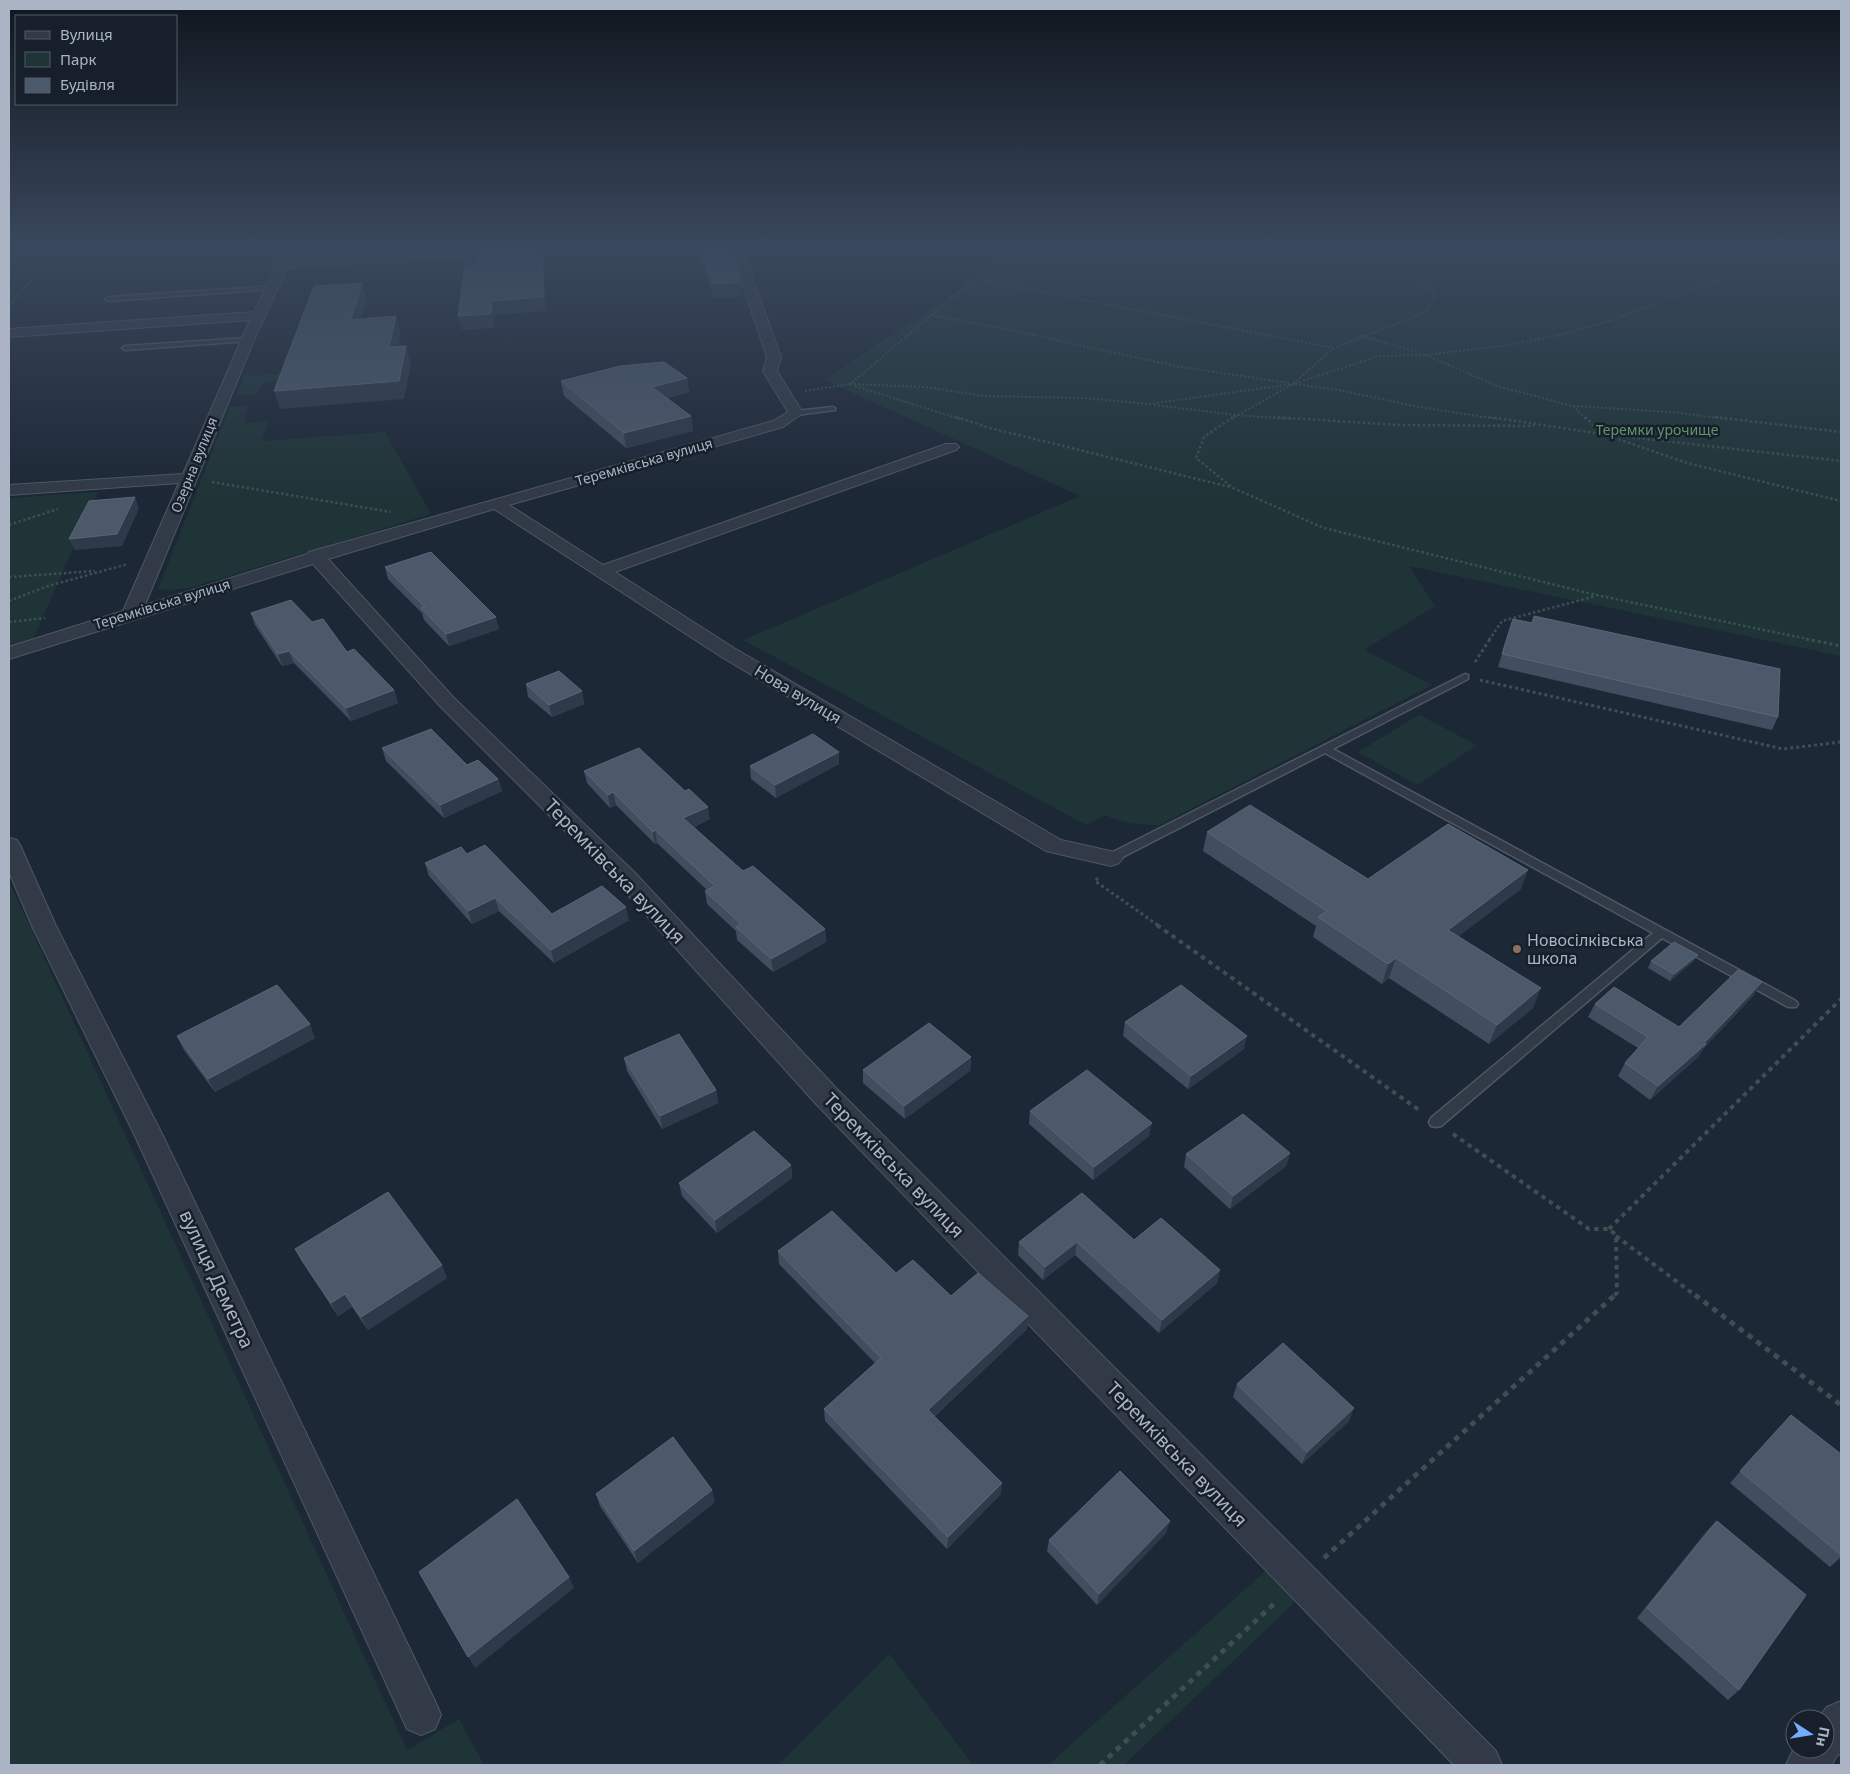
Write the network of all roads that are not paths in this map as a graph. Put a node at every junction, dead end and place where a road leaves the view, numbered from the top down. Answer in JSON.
{"nodes":[{"id":1,"x":67,"y":330,"type":"edge"},
{"id":2,"x":252,"y":330,"type":"edge"},
{"id":3,"x":764,"y":330,"type":"edge"},
{"id":4,"x":9,"y":334,"type":"edge"},
{"id":5,"x":247,"y":340,"type":"junction"},
{"id":6,"x":125,"y":348,"type":"dead end"},
{"id":7,"x":833,"y":409,"type":"dead end"},
{"id":8,"x":796,"y":413,"type":"junction"},
{"id":9,"x":951,"y":447,"type":"dead end"},
{"id":10,"x":188,"y":478,"type":"junction"},
{"id":11,"x":9,"y":490,"type":"edge"},
{"id":12,"x":497,"y":504,"type":"junction"},
{"id":13,"x":315,"y":556,"type":"junction"},
{"id":14,"x":602,"y":571,"type":"junction"},
{"id":15,"x":132,"y":613,"type":"junction"},
{"id":16,"x":9,"y":652,"type":"edge"},
{"id":17,"x":1465,"y":677,"type":"road end"},
{"id":18,"x":1326,"y":749,"type":"junction"},
{"id":19,"x":9,"y":845,"type":"edge"},
{"id":20,"x":1111,"y":858,"type":"joint"},
{"id":21,"x":1660,"y":933,"type":"junction"},
{"id":22,"x":1792,"y":1004,"type":"dead end"},
{"id":23,"x":1436,"y":1122,"type":"road end"},
{"id":24,"x":421,"y":1715,"type":"dead end"},
{"id":25,"x":1482,"y":1765,"type":"edge"}],
"edges":[{"from":1,"to":4,"type":"street"},
{"from":2,"to":5,"type":"street","name":"Озерна вулиця"},
{"from":3,"to":8,"type":"street"},
{"from":5,"to":6,"type":"lane"},
{"from":5,"to":10,"type":"street","name":"Озерна вулиця"},
{"from":7,"to":8,"type":"lane"},
{"from":8,"to":12,"type":"street","name":"Теремківська вулиця"},
{"from":9,"to":14,"type":"street"},
{"from":10,"to":11,"type":"street"},
{"from":10,"to":15,"type":"street","name":"Озерна вулиця"},
{"from":12,"to":13,"type":"street","name":"Теремківська вулиця"},
{"from":12,"to":14,"type":"street","name":"Нова вулиця"},
{"from":13,"to":15,"type":"street","name":"Теремківська вулиця"},
{"from":13,"to":25,"type":"street","name":"Теремківська вулиця"},
{"from":14,"to":20,"type":"street","name":"Нова вулиця"},
{"from":15,"to":16,"type":"street","name":"Теремківська вулиця"},
{"from":17,"to":18,"type":"lane"},
{"from":18,"to":20,"type":"lane"},
{"from":18,"to":21,"type":"lane"},
{"from":19,"to":24,"type":"street","name":"вулиця Деметра"},
{"from":21,"to":22,"type":"lane"},
{"from":21,"to":23,"type":"lane"}]}
